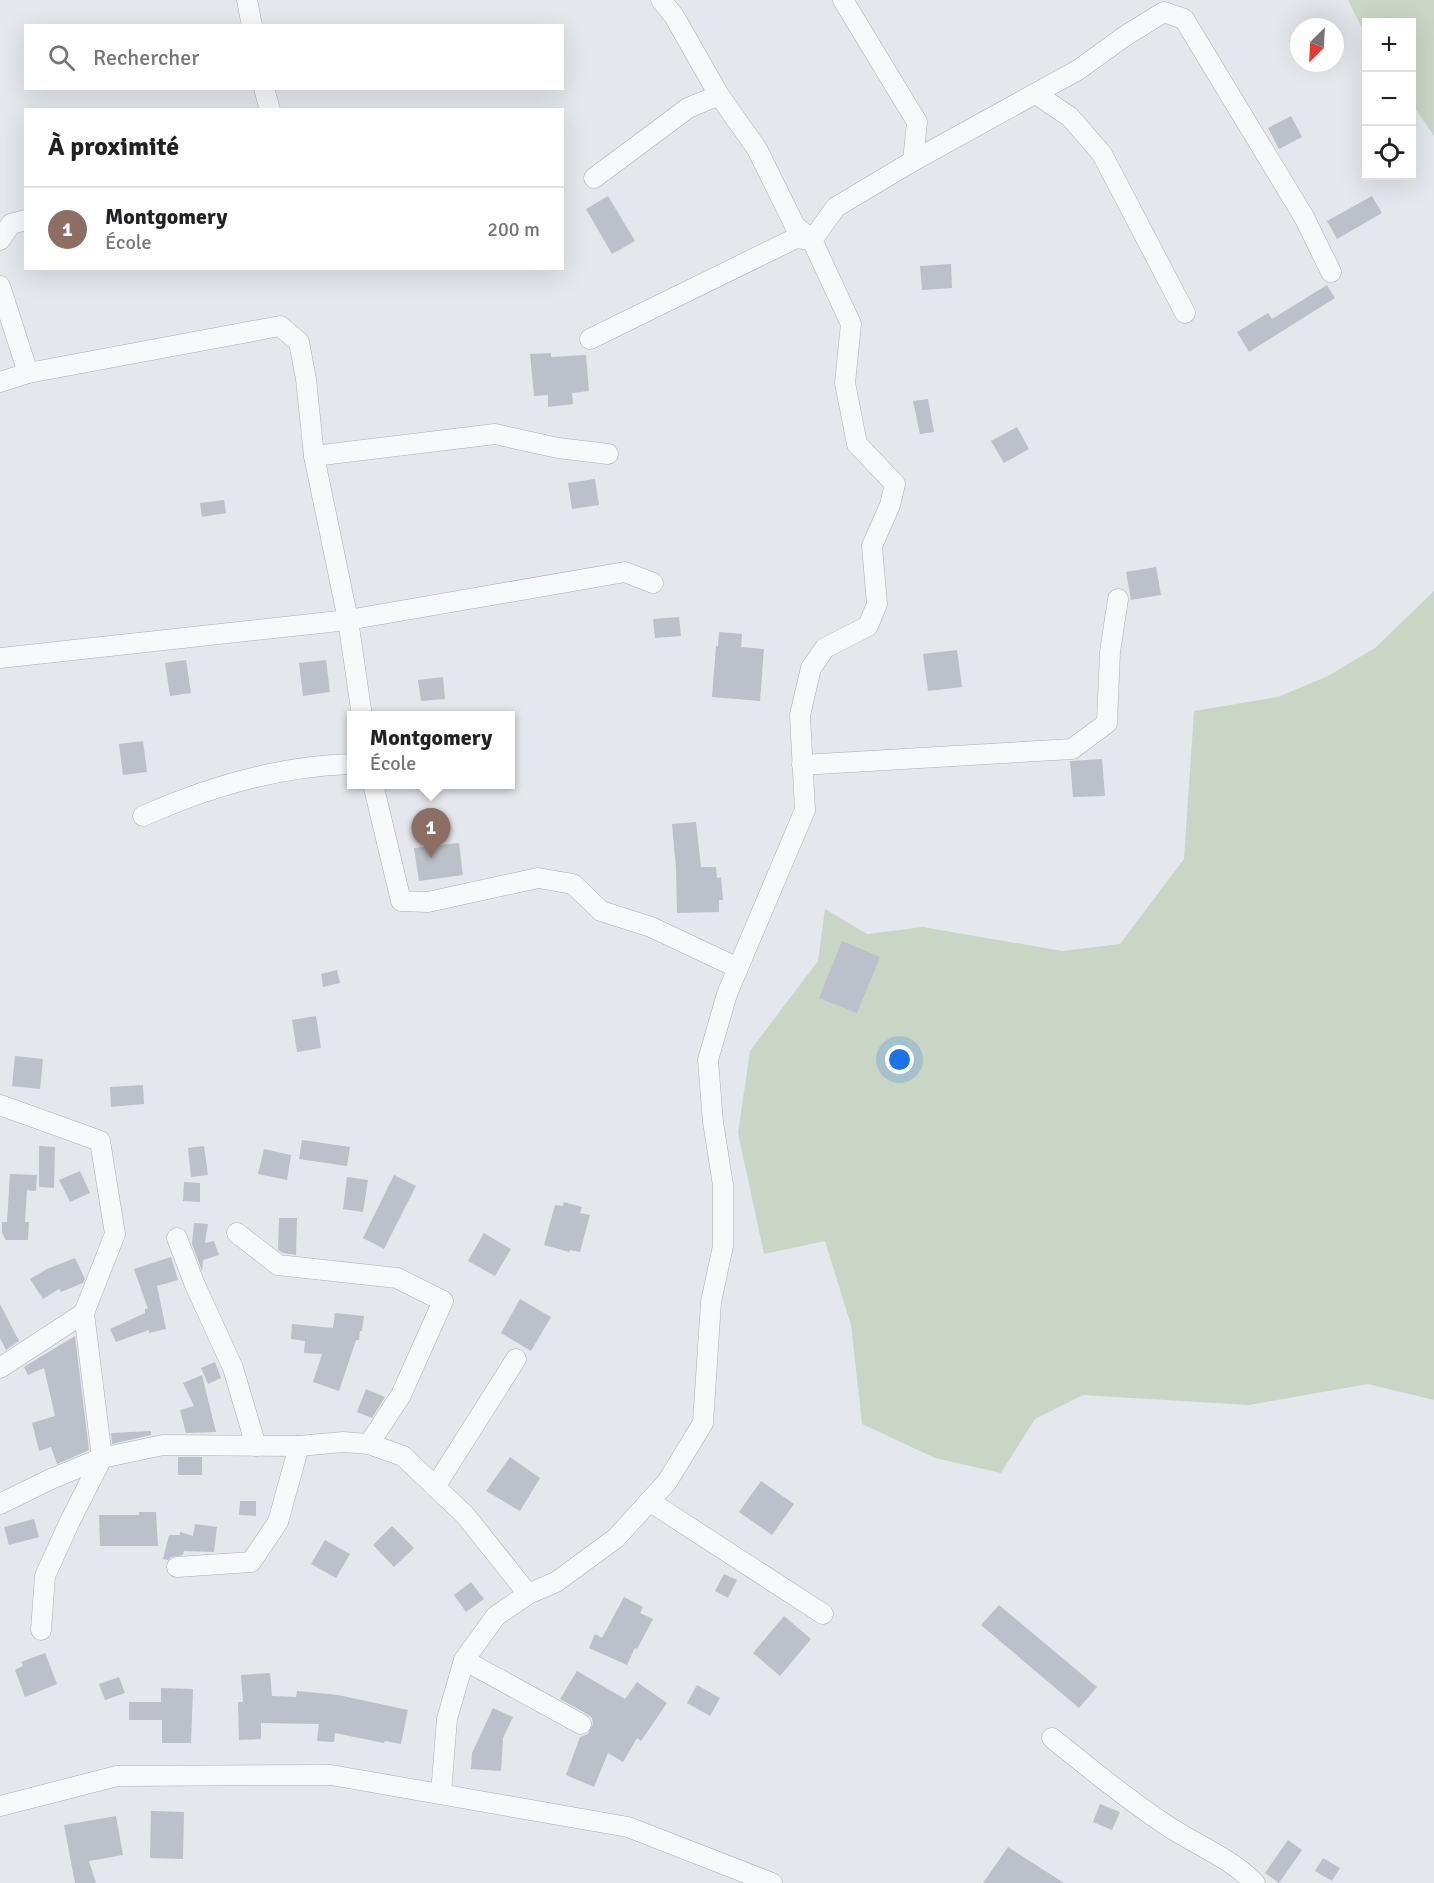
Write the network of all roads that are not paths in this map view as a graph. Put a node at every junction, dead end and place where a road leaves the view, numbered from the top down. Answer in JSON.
{"nodes":[{"id":1,"x":247,"y":0,"type":"edge"},
{"id":2,"x":661,"y":0,"type":"edge"},
{"id":3,"x":843,"y":0,"type":"edge"},
{"id":4,"x":1167,"y":6,"type":"edge"},
{"id":5,"x":252,"y":24,"type":"edge"},
{"id":6,"x":265,"y":90,"type":"edge"},
{"id":7,"x":719,"y":94,"type":"junction"},
{"id":8,"x":1036,"y":94,"type":"junction"},
{"id":9,"x":269,"y":108,"type":"edge"},
{"id":10,"x":913,"y":161,"type":"junction"},
{"id":11,"x":594,"y":178,"type":"dead end"},
{"id":12,"x":24,"y":221,"type":"edge"},
{"id":13,"x":0,"y":240,"type":"edge"},
{"id":14,"x":812,"y":240,"type":"junction"},
{"id":15,"x":1331,"y":272,"type":"dead end"},
{"id":16,"x":0,"y":286,"type":"edge"},
{"id":17,"x":1185,"y":313,"type":"dead end"},
{"id":18,"x":590,"y":339,"type":"dead end"},
{"id":19,"x":28,"y":373,"type":"junction"},
{"id":20,"x":0,"y":382,"type":"edge"},
{"id":21,"x":608,"y":454,"type":"dead end"},
{"id":22,"x":314,"y":456,"type":"junction"},
{"id":23,"x":653,"y":583,"type":"dead end"},
{"id":24,"x":1118,"y":599,"type":"dead end"},
{"id":25,"x":348,"y":620,"type":"junction"},
{"id":26,"x":0,"y":658,"type":"edge"},
{"id":27,"x":361,"y":711,"type":"edge"},
{"id":28,"x":347,"y":764,"type":"edge"},
{"id":29,"x":802,"y":765,"type":"junction"},
{"id":30,"x":375,"y":789,"type":"edge"},
{"id":31,"x":143,"y":816,"type":"dead end"},
{"id":32,"x":738,"y":968,"type":"junction"},
{"id":33,"x":0,"y":1105,"type":"edge"},
{"id":34,"x":237,"y":1233,"type":"dead end"},
{"id":35,"x":177,"y":1238,"type":"dead end"},
{"id":36,"x":84,"y":1314,"type":"junction"},
{"id":37,"x":516,"y":1359,"type":"dead end"},
{"id":38,"x":0,"y":1368,"type":"edge"},
{"id":39,"x":369,"y":1444,"type":"junction"},
{"id":40,"x":256,"y":1446,"type":"junction"},
{"id":41,"x":299,"y":1446,"type":"junction"},
{"id":42,"x":102,"y":1458,"type":"junction"},
{"id":43,"x":435,"y":1487,"type":"junction"},
{"id":44,"x":649,"y":1501,"type":"junction"},
{"id":45,"x":0,"y":1504,"type":"edge"},
{"id":46,"x":177,"y":1567,"type":"dead end"},
{"id":47,"x":528,"y":1594,"type":"junction"},
{"id":48,"x":823,"y":1614,"type":"dead end"},
{"id":49,"x":41,"y":1630,"type":"dead end"},
{"id":50,"x":464,"y":1660,"type":"junction"},
{"id":51,"x":581,"y":1724,"type":"dead end"},
{"id":52,"x":1052,"y":1738,"type":"dead end"},
{"id":53,"x":441,"y":1793,"type":"junction"},
{"id":54,"x":0,"y":1806,"type":"edge"},
{"id":55,"x":772,"y":1883,"type":"edge"},
{"id":56,"x":1255,"y":1883,"type":"edge"}],
"edges":[{"from":1,"to":5,"type":"street"},
{"from":2,"to":7,"type":"street"},
{"from":3,"to":10,"type":"street"},
{"from":4,"to":8,"type":"street"},
{"from":4,"to":15,"type":"street"},
{"from":6,"to":9,"type":"street"},
{"from":7,"to":11,"type":"street"},
{"from":7,"to":14,"type":"street"},
{"from":8,"to":10,"type":"street"},
{"from":8,"to":17,"type":"street"},
{"from":10,"to":14,"type":"street"},
{"from":12,"to":13,"type":"street"},
{"from":14,"to":18,"type":"street"},
{"from":14,"to":29,"type":"street"},
{"from":16,"to":19,"type":"street"},
{"from":19,"to":20,"type":"street"},
{"from":19,"to":22,"type":"street"},
{"from":21,"to":22,"type":"street"},
{"from":22,"to":25,"type":"street"},
{"from":23,"to":25,"type":"street"},
{"from":24,"to":29,"type":"street"},
{"from":25,"to":26,"type":"street"},
{"from":25,"to":27,"type":"street"},
{"from":28,"to":31,"type":"street"},
{"from":29,"to":32,"type":"street"},
{"from":30,"to":32,"type":"street"},
{"from":32,"to":44,"type":"street"},
{"from":33,"to":36,"type":"street"},
{"from":34,"to":39,"type":"street"},
{"from":35,"to":40,"type":"street"},
{"from":36,"to":38,"type":"street"},
{"from":36,"to":42,"type":"street"},
{"from":37,"to":43,"type":"street"},
{"from":39,"to":41,"type":"street"},
{"from":39,"to":43,"type":"street"},
{"from":40,"to":41,"type":"street"},
{"from":40,"to":42,"type":"street"},
{"from":41,"to":46,"type":"street"},
{"from":42,"to":45,"type":"street"},
{"from":42,"to":49,"type":"street"},
{"from":43,"to":47,"type":"street"},
{"from":44,"to":47,"type":"street"},
{"from":44,"to":48,"type":"street"},
{"from":47,"to":50,"type":"street"},
{"from":50,"to":51,"type":"street"},
{"from":50,"to":53,"type":"street"},
{"from":52,"to":56,"type":"street"},
{"from":53,"to":54,"type":"street"},
{"from":53,"to":55,"type":"street"}]}
